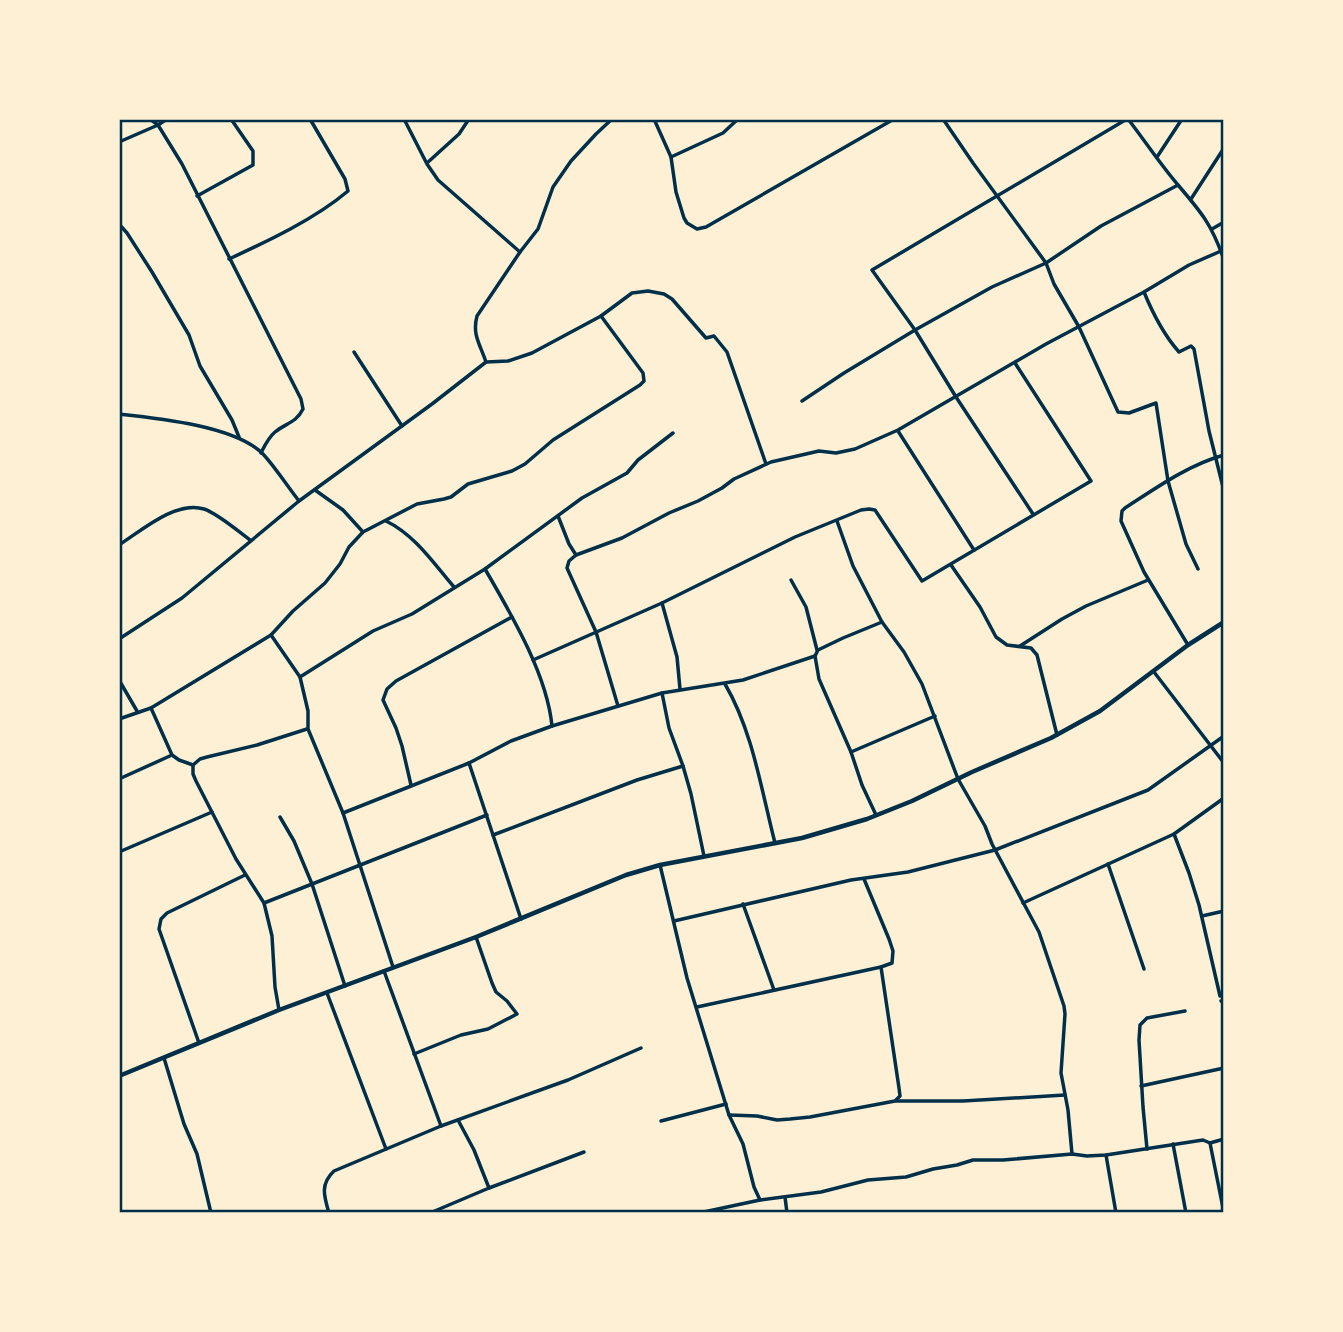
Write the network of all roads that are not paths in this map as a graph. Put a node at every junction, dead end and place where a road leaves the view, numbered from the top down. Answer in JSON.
{"nodes":[{"id":1,"x":150,"y":119,"type":"edge"},
{"id":2,"x":167,"y":119,"type":"edge"},
{"id":3,"x":231,"y":119,"type":"edge"},
{"id":4,"x":310,"y":119,"type":"edge"},
{"id":5,"x":404,"y":119,"type":"edge"},
{"id":6,"x":469,"y":119,"type":"edge"},
{"id":7,"x":612,"y":119,"type":"edge"},
{"id":8,"x":654,"y":119,"type":"edge"},
{"id":9,"x":738,"y":119,"type":"edge"},
{"id":10,"x":894,"y":119,"type":"edge"},
{"id":11,"x":943,"y":119,"type":"edge"},
{"id":12,"x":1127,"y":119,"type":"edge"},
{"id":13,"x":1182,"y":119,"type":"edge"},
{"id":14,"x":158,"y":125,"type":"junction"},
{"id":15,"x":119,"y":142,"type":"edge"},
{"id":16,"x":1224,"y":148,"type":"edge"},
{"id":17,"x":671,"y":157,"type":"junction"},
{"id":18,"x":1157,"y":157,"type":"junction"},
{"id":19,"x":426,"y":164,"type":"junction"},
{"id":20,"x":1178,"y":185,"type":"junction"},
{"id":21,"x":197,"y":196,"type":"junction"},
{"id":22,"x":998,"y":196,"type":"junction"},
{"id":23,"x":1191,"y":199,"type":"junction"},
{"id":24,"x":1224,"y":222,"type":"edge"},
{"id":25,"x":119,"y":224,"type":"edge"},
{"id":26,"x":1212,"y":229,"type":"junction"},
{"id":27,"x":520,"y":251,"type":"junction"},
{"id":28,"x":1221,"y":251,"type":"junction"},
{"id":29,"x":229,"y":259,"type":"junction"},
{"id":30,"x":1224,"y":260,"type":"edge"},
{"id":31,"x":1046,"y":263,"type":"junction"},
{"id":32,"x":1144,"y":292,"type":"junction"},
{"id":33,"x":601,"y":316,"type":"junction"},
{"id":34,"x":1079,"y":327,"type":"junction"},
{"id":35,"x":915,"y":330,"type":"junction"},
{"id":36,"x":354,"y":352,"type":"dead end"},
{"id":37,"x":486,"y":362,"type":"junction"},
{"id":38,"x":1015,"y":363,"type":"junction"},
{"id":39,"x":956,"y":397,"type":"junction"},
{"id":40,"x":802,"y":401,"type":"dead end"},
{"id":41,"x":119,"y":414,"type":"edge"},
{"id":42,"x":402,"y":426,"type":"junction"},
{"id":43,"x":898,"y":430,"type":"junction"},
{"id":44,"x":673,"y":433,"type":"dead end"},
{"id":45,"x":239,"y":437,"type":"junction"},
{"id":46,"x":261,"y":453,"type":"junction"},
{"id":47,"x":1224,"y":455,"type":"edge"},
{"id":48,"x":1215,"y":458,"type":"junction"},
{"id":49,"x":766,"y":464,"type":"junction"},
{"id":50,"x":1168,"y":481,"type":"junction"},
{"id":51,"x":314,"y":489,"type":"junction"},
{"id":52,"x":1224,"y":491,"type":"edge"},
{"id":53,"x":299,"y":501,"type":"junction"},
{"id":54,"x":1033,"y":514,"type":"junction"},
{"id":55,"x":558,"y":516,"type":"junction"},
{"id":56,"x":385,"y":521,"type":"junction"},
{"id":57,"x":837,"y":521,"type":"junction"},
{"id":58,"x":363,"y":532,"type":"junction"},
{"id":59,"x":250,"y":540,"type":"junction"},
{"id":60,"x":119,"y":545,"type":"edge"},
{"id":61,"x":974,"y":550,"type":"junction"},
{"id":62,"x":576,"y":555,"type":"junction"},
{"id":63,"x":951,"y":565,"type":"junction"},
{"id":64,"x":485,"y":569,"type":"junction"},
{"id":65,"x":1198,"y":569,"type":"dead end"},
{"id":66,"x":791,"y":580,"type":"dead end"},
{"id":67,"x":1148,"y":580,"type":"junction"},
{"id":68,"x":454,"y":587,"type":"junction"},
{"id":69,"x":662,"y":603,"type":"junction"},
{"id":70,"x":512,"y":617,"type":"junction"},
{"id":71,"x":882,"y":622,"type":"junction"},
{"id":72,"x":1224,"y":622,"type":"edge"},
{"id":73,"x":596,"y":632,"type":"junction"},
{"id":74,"x":271,"y":635,"type":"junction"},
{"id":75,"x":119,"y":639,"type":"edge"},
{"id":76,"x":1188,"y":645,"type":"junction"},
{"id":77,"x":1020,"y":646,"type":"junction"},
{"id":78,"x":818,"y":650,"type":"junction"},
{"id":79,"x":815,"y":656,"type":"junction"},
{"id":80,"x":533,"y":660,"type":"junction"},
{"id":81,"x":1154,"y":672,"type":"junction"},
{"id":82,"x":299,"y":677,"type":"junction"},
{"id":83,"x":119,"y":680,"type":"edge"},
{"id":84,"x":725,"y":684,"type":"junction"},
{"id":85,"x":680,"y":690,"type":"junction"},
{"id":86,"x":662,"y":693,"type":"junction"},
{"id":87,"x":618,"y":706,"type":"junction"},
{"id":88,"x":151,"y":708,"type":"junction"},
{"id":89,"x":137,"y":711,"type":"junction"},
{"id":90,"x":935,"y":716,"type":"junction"},
{"id":91,"x":119,"y":719,"type":"edge"},
{"id":92,"x":552,"y":726,"type":"junction"},
{"id":93,"x":308,"y":729,"type":"junction"},
{"id":94,"x":1057,"y":735,"type":"junction"},
{"id":95,"x":1224,"y":736,"type":"edge"},
{"id":96,"x":1211,"y":746,"type":"junction"},
{"id":97,"x":851,"y":752,"type":"junction"},
{"id":98,"x":172,"y":755,"type":"junction"},
{"id":99,"x":468,"y":763,"type":"junction"},
{"id":100,"x":1224,"y":763,"type":"edge"},
{"id":101,"x":193,"y":765,"type":"junction"},
{"id":102,"x":683,"y":766,"type":"junction"},
{"id":103,"x":119,"y":779,"type":"edge"},
{"id":104,"x":958,"y":779,"type":"junction"},
{"id":105,"x":411,"y":786,"type":"junction"},
{"id":106,"x":1224,"y":798,"type":"edge"},
{"id":107,"x":212,"y":813,"type":"junction"},
{"id":108,"x":343,"y":813,"type":"junction"},
{"id":109,"x":487,"y":815,"type":"junction"},
{"id":110,"x":876,"y":816,"type":"junction"},
{"id":111,"x":279,"y":817,"type":"dead end"},
{"id":112,"x":1174,"y":834,"type":"junction"},
{"id":113,"x":494,"y":835,"type":"junction"},
{"id":114,"x":775,"y":843,"type":"junction"},
{"id":115,"x":995,"y":850,"type":"junction"},
{"id":116,"x":119,"y":852,"type":"edge"},
{"id":117,"x":704,"y":856,"type":"junction"},
{"id":118,"x":361,"y":864,"type":"junction"},
{"id":119,"x":1108,"y":864,"type":"junction"},
{"id":120,"x":660,"y":865,"type":"junction"},
{"id":121,"x":246,"y":875,"type":"junction"},
{"id":122,"x":863,"y":879,"type":"junction"},
{"id":123,"x":312,"y":884,"type":"junction"},
{"id":124,"x":264,"y":903,"type":"junction"},
{"id":125,"x":1023,"y":903,"type":"junction"},
{"id":126,"x":743,"y":904,"type":"junction"},
{"id":127,"x":1224,"y":911,"type":"edge"},
{"id":128,"x":1202,"y":916,"type":"junction"},
{"id":129,"x":522,"y":919,"type":"junction"},
{"id":130,"x":674,"y":921,"type":"junction"},
{"id":131,"x":476,"y":937,"type":"junction"},
{"id":132,"x":393,"y":967,"type":"junction"},
{"id":133,"x":881,"y":967,"type":"junction"},
{"id":134,"x":1144,"y":969,"type":"dead end"},
{"id":135,"x":384,"y":971,"type":"junction"},
{"id":136,"x":345,"y":986,"type":"junction"},
{"id":137,"x":774,"y":990,"type":"junction"},
{"id":138,"x":327,"y":993,"type":"junction"},
{"id":139,"x":1222,"y":999,"type":"edge"},
{"id":140,"x":697,"y":1007,"type":"junction"},
{"id":141,"x":279,"y":1010,"type":"junction"},
{"id":142,"x":1185,"y":1011,"type":"dead end"},
{"id":143,"x":198,"y":1043,"type":"junction"},
{"id":144,"x":641,"y":1048,"type":"dead end"},
{"id":145,"x":414,"y":1054,"type":"junction"},
{"id":146,"x":164,"y":1056,"type":"junction"},
{"id":147,"x":1224,"y":1068,"type":"edge"},
{"id":148,"x":119,"y":1076,"type":"edge"},
{"id":149,"x":1141,"y":1086,"type":"junction"},
{"id":150,"x":1065,"y":1095,"type":"junction"},
{"id":151,"x":895,"y":1101,"type":"junction"},
{"id":152,"x":726,"y":1104,"type":"junction"},
{"id":153,"x":729,"y":1115,"type":"junction"},
{"id":154,"x":458,"y":1121,"type":"junction"},
{"id":155,"x":661,"y":1121,"type":"dead end"},
{"id":156,"x":441,"y":1126,"type":"junction"},
{"id":157,"x":1224,"y":1139,"type":"edge"},
{"id":158,"x":1210,"y":1143,"type":"junction"},
{"id":159,"x":1172,"y":1144,"type":"junction"},
{"id":160,"x":386,"y":1149,"type":"junction"},
{"id":161,"x":1147,"y":1149,"type":"junction"},
{"id":162,"x":584,"y":1152,"type":"dead end"},
{"id":163,"x":1072,"y":1154,"type":"junction"},
{"id":164,"x":1106,"y":1154,"type":"junction"},
{"id":165,"x":489,"y":1188,"type":"junction"},
{"id":166,"x":785,"y":1197,"type":"junction"},
{"id":167,"x":760,"y":1200,"type":"junction"},
{"id":168,"x":211,"y":1213,"type":"edge"},
{"id":169,"x":329,"y":1213,"type":"edge"},
{"id":170,"x":430,"y":1213,"type":"edge"},
{"id":171,"x":699,"y":1213,"type":"edge"},
{"id":172,"x":787,"y":1213,"type":"edge"},
{"id":173,"x":1116,"y":1213,"type":"edge"},
{"id":174,"x":1186,"y":1213,"type":"edge"},
{"id":175,"x":1224,"y":1213,"type":"edge"}],
"edges":[{"from":1,"to":14,"type":"street"},
{"from":2,"to":14,"type":"street"},
{"from":3,"to":21,"type":"street"},
{"from":4,"to":29,"type":"street"},
{"from":5,"to":19,"type":"street"},
{"from":6,"to":19,"type":"street"},
{"from":7,"to":27,"type":"street"},
{"from":8,"to":17,"type":"street"},
{"from":9,"to":17,"type":"street"},
{"from":10,"to":17,"type":"street"},
{"from":11,"to":22,"type":"street"},
{"from":12,"to":18,"type":"street"},
{"from":12,"to":22,"type":"street"},
{"from":13,"to":18,"type":"street"},
{"from":14,"to":15,"type":"street"},
{"from":14,"to":21,"type":"street"},
{"from":16,"to":23,"type":"street"},
{"from":18,"to":20,"type":"street"},
{"from":19,"to":27,"type":"street"},
{"from":20,"to":23,"type":"street"},
{"from":20,"to":31,"type":"street"},
{"from":21,"to":29,"type":"street"},
{"from":22,"to":31,"type":"street"},
{"from":22,"to":35,"type":"street"},
{"from":23,"to":26,"type":"street"},
{"from":24,"to":26,"type":"street"},
{"from":25,"to":45,"type":"street"},
{"from":26,"to":28,"type":"street"},
{"from":27,"to":37,"type":"street"},
{"from":28,"to":30,"type":"street"},
{"from":28,"to":32,"type":"street"},
{"from":29,"to":46,"type":"street"},
{"from":31,"to":34,"type":"street"},
{"from":31,"to":35,"type":"street"},
{"from":32,"to":34,"type":"street"},
{"from":32,"to":48,"type":"street"},
{"from":33,"to":37,"type":"street"},
{"from":33,"to":49,"type":"street"},
{"from":33,"to":56,"type":"street"},
{"from":34,"to":38,"type":"street"},
{"from":34,"to":50,"type":"street"},
{"from":35,"to":39,"type":"street"},
{"from":35,"to":40,"type":"street"},
{"from":36,"to":42,"type":"street"},
{"from":37,"to":42,"type":"street"},
{"from":38,"to":39,"type":"street"},
{"from":38,"to":54,"type":"street"},
{"from":39,"to":43,"type":"street"},
{"from":39,"to":54,"type":"street"},
{"from":41,"to":45,"type":"street"},
{"from":42,"to":51,"type":"street"},
{"from":43,"to":49,"type":"street"},
{"from":43,"to":61,"type":"street"},
{"from":44,"to":55,"type":"street"},
{"from":45,"to":46,"type":"street"},
{"from":46,"to":53,"type":"street"},
{"from":47,"to":48,"type":"street"},
{"from":48,"to":50,"type":"street"},
{"from":48,"to":52,"type":"street"},
{"from":49,"to":62,"type":"street"},
{"from":50,"to":65,"type":"street"},
{"from":50,"to":67,"type":"street"},
{"from":51,"to":53,"type":"street"},
{"from":51,"to":58,"type":"street"},
{"from":53,"to":59,"type":"street"},
{"from":54,"to":61,"type":"street"},
{"from":55,"to":62,"type":"street"},
{"from":55,"to":64,"type":"street"},
{"from":56,"to":58,"type":"street"},
{"from":56,"to":68,"type":"street"},
{"from":57,"to":63,"type":"street"},
{"from":57,"to":69,"type":"street"},
{"from":57,"to":71,"type":"street"},
{"from":58,"to":74,"type":"street"},
{"from":59,"to":60,"type":"street"},
{"from":59,"to":75,"type":"street"},
{"from":61,"to":63,"type":"street"},
{"from":62,"to":73,"type":"street"},
{"from":63,"to":77,"type":"street"},
{"from":64,"to":68,"type":"street"},
{"from":64,"to":70,"type":"street"},
{"from":66,"to":78,"type":"street"},
{"from":67,"to":76,"type":"street"},
{"from":67,"to":77,"type":"street"},
{"from":68,"to":82,"type":"street"},
{"from":69,"to":73,"type":"street"},
{"from":69,"to":85,"type":"street"},
{"from":70,"to":80,"type":"street"},
{"from":70,"to":105,"type":"street"},
{"from":71,"to":78,"type":"street"},
{"from":71,"to":90,"type":"street"},
{"from":72,"to":76,"type":"street"},
{"from":73,"to":80,"type":"street"},
{"from":73,"to":87,"type":"street"},
{"from":74,"to":82,"type":"street"},
{"from":74,"to":88,"type":"street"},
{"from":76,"to":81,"type":"street"},
{"from":77,"to":94,"type":"street"},
{"from":78,"to":79,"type":"street"},
{"from":79,"to":84,"type":"street"},
{"from":79,"to":97,"type":"street"},
{"from":80,"to":92,"type":"street"},
{"from":81,"to":94,"type":"street"},
{"from":81,"to":96,"type":"street"},
{"from":82,"to":93,"type":"street"},
{"from":83,"to":89,"type":"street"},
{"from":84,"to":85,"type":"street"},
{"from":84,"to":114,"type":"street"},
{"from":85,"to":86,"type":"street"},
{"from":86,"to":87,"type":"street"},
{"from":86,"to":102,"type":"street"},
{"from":87,"to":92,"type":"street"},
{"from":88,"to":89,"type":"street"},
{"from":88,"to":98,"type":"street"},
{"from":89,"to":91,"type":"street"},
{"from":90,"to":97,"type":"street"},
{"from":90,"to":104,"type":"street"},
{"from":92,"to":99,"type":"street"},
{"from":93,"to":101,"type":"street"},
{"from":93,"to":108,"type":"street"},
{"from":94,"to":104,"type":"street"},
{"from":95,"to":96,"type":"street"},
{"from":96,"to":100,"type":"street"},
{"from":96,"to":115,"type":"street"},
{"from":97,"to":110,"type":"street"},
{"from":98,"to":101,"type":"street"},
{"from":98,"to":103,"type":"street"},
{"from":99,"to":105,"type":"street"},
{"from":99,"to":109,"type":"street"},
{"from":101,"to":107,"type":"street"},
{"from":102,"to":113,"type":"street"},
{"from":102,"to":117,"type":"street"},
{"from":104,"to":110,"type":"street"},
{"from":104,"to":115,"type":"street"},
{"from":105,"to":108,"type":"street"},
{"from":106,"to":112,"type":"street"},
{"from":107,"to":116,"type":"street"},
{"from":107,"to":121,"type":"street"},
{"from":108,"to":118,"type":"street"},
{"from":109,"to":113,"type":"street"},
{"from":109,"to":118,"type":"street"},
{"from":110,"to":114,"type":"street"},
{"from":111,"to":123,"type":"street"},
{"from":112,"to":119,"type":"street"},
{"from":112,"to":128,"type":"street"},
{"from":113,"to":129,"type":"street"},
{"from":114,"to":117,"type":"street"},
{"from":115,"to":122,"type":"street"},
{"from":115,"to":125,"type":"street"},
{"from":117,"to":120,"type":"street"},
{"from":118,"to":123,"type":"street"},
{"from":118,"to":132,"type":"street"},
{"from":119,"to":125,"type":"street"},
{"from":119,"to":134,"type":"street"},
{"from":120,"to":129,"type":"street"},
{"from":120,"to":130,"type":"street"},
{"from":121,"to":124,"type":"street"},
{"from":121,"to":143,"type":"street"},
{"from":122,"to":126,"type":"street"},
{"from":122,"to":133,"type":"street"},
{"from":123,"to":124,"type":"street"},
{"from":123,"to":136,"type":"street"},
{"from":124,"to":141,"type":"street"},
{"from":125,"to":150,"type":"street"},
{"from":126,"to":130,"type":"street"},
{"from":126,"to":137,"type":"street"},
{"from":127,"to":128,"type":"street"},
{"from":128,"to":139,"type":"street"},
{"from":129,"to":131,"type":"street"},
{"from":130,"to":140,"type":"street"},
{"from":131,"to":132,"type":"street"},
{"from":131,"to":145,"type":"street"},
{"from":132,"to":135,"type":"street"},
{"from":133,"to":137,"type":"street"},
{"from":133,"to":151,"type":"street"},
{"from":135,"to":136,"type":"street"},
{"from":135,"to":145,"type":"street"},
{"from":136,"to":138,"type":"street"},
{"from":137,"to":140,"type":"street"},
{"from":138,"to":141,"type":"street"},
{"from":138,"to":160,"type":"street"},
{"from":140,"to":152,"type":"street"},
{"from":141,"to":143,"type":"street"},
{"from":142,"to":149,"type":"street"},
{"from":143,"to":146,"type":"street"},
{"from":144,"to":154,"type":"street"},
{"from":145,"to":156,"type":"street"},
{"from":146,"to":148,"type":"street"},
{"from":146,"to":168,"type":"street"},
{"from":147,"to":149,"type":"street"},
{"from":149,"to":161,"type":"street"},
{"from":150,"to":151,"type":"street"},
{"from":150,"to":163,"type":"street"},
{"from":151,"to":153,"type":"street"},
{"from":152,"to":153,"type":"street"},
{"from":152,"to":155,"type":"street"},
{"from":153,"to":167,"type":"street"},
{"from":154,"to":156,"type":"street"},
{"from":154,"to":165,"type":"street"},
{"from":156,"to":160,"type":"street"},
{"from":157,"to":158,"type":"street"},
{"from":158,"to":159,"type":"street"},
{"from":158,"to":175,"type":"street"},
{"from":159,"to":161,"type":"street"},
{"from":159,"to":174,"type":"street"},
{"from":160,"to":169,"type":"street"},
{"from":161,"to":164,"type":"street"},
{"from":162,"to":165,"type":"street"},
{"from":163,"to":164,"type":"street"},
{"from":163,"to":166,"type":"street"},
{"from":164,"to":173,"type":"street"},
{"from":165,"to":170,"type":"street"},
{"from":166,"to":167,"type":"street"},
{"from":166,"to":172,"type":"street"},
{"from":167,"to":171,"type":"street"}]}
